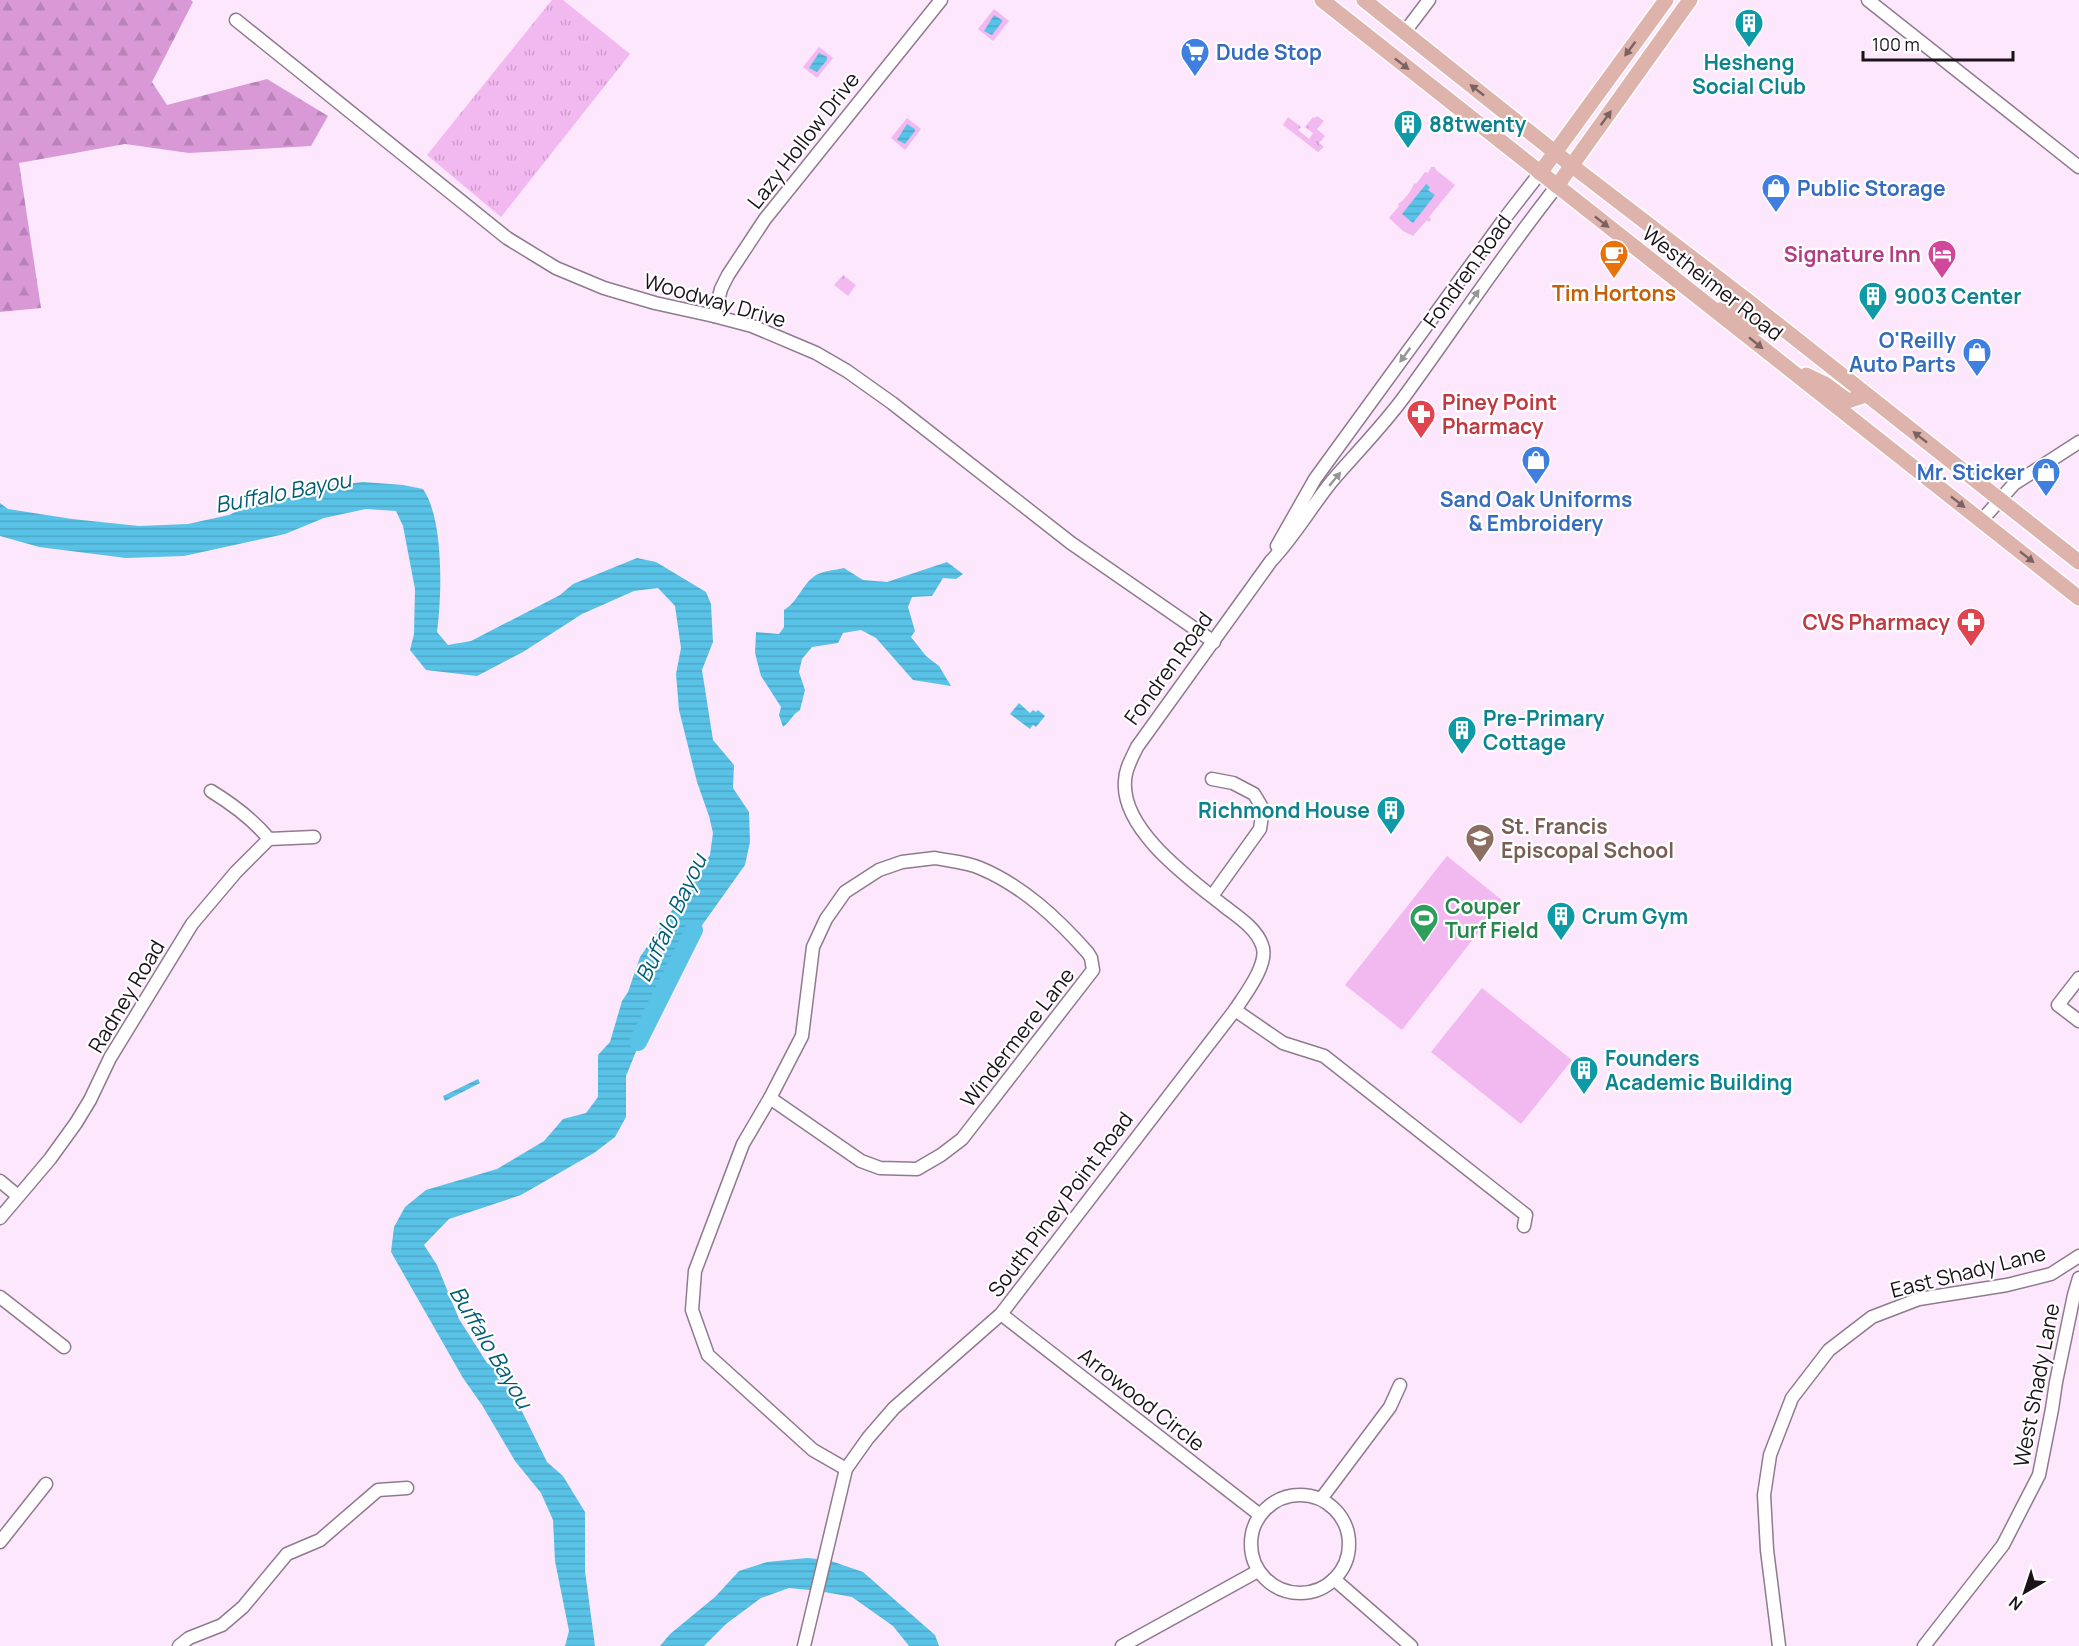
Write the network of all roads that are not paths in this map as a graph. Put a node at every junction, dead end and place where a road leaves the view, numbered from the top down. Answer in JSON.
{"nodes":[{"id":1,"x":941,"y":0,"type":"edge"},
{"id":2,"x":1322,"y":0,"type":"edge"},
{"id":3,"x":1364,"y":0,"type":"edge"},
{"id":4,"x":1429,"y":0,"type":"edge"},
{"id":5,"x":1666,"y":0,"type":"edge"},
{"id":6,"x":1690,"y":0,"type":"edge"},
{"id":7,"x":1868,"y":0,"type":"edge"},
{"id":8,"x":236,"y":20,"type":"dead end"},
{"id":9,"x":1404,"y":33,"type":"junction"},
{"id":10,"x":1556,"y":153,"type":"junction"},
{"id":11,"x":1571,"y":165,"type":"junction"},
{"id":12,"x":2079,"y":167,"type":"edge"},
{"id":13,"x":1540,"y":173,"type":"junction"},
{"id":14,"x":1557,"y":186,"type":"junction"},
{"id":15,"x":1716,"y":311,"type":"junction"},
{"id":16,"x":714,"y":315,"type":"junction"},
{"id":17,"x":1772,"y":321,"type":"junction"},
{"id":18,"x":1791,"y":371,"type":"junction"},
{"id":19,"x":1866,"y":395,"type":"junction"},
{"id":20,"x":2079,"y":442,"type":"edge"},
{"id":21,"x":1999,"y":499,"type":"junction"},
{"id":22,"x":1981,"y":520,"type":"junction"},
{"id":23,"x":1271,"y":561,"type":"junction"},
{"id":24,"x":2079,"y":562,"type":"edge"},
{"id":25,"x":2079,"y":598,"type":"edge"},
{"id":26,"x":1214,"y":642,"type":"junction"},
{"id":27,"x":1212,"y":779,"type":"dead end"},
{"id":28,"x":210,"y":791,"type":"dead end"},
{"id":29,"x":1131,"y":809,"type":"joint"},
{"id":30,"x":314,"y":837,"type":"dead end"},
{"id":31,"x":269,"y":839,"type":"junction"},
{"id":32,"x":1212,"y":896,"type":"junction"},
{"id":33,"x":2079,"y":978,"type":"edge"},
{"id":34,"x":1234,"y":1010,"type":"junction"},
{"id":35,"x":2079,"y":1021,"type":"edge"},
{"id":36,"x":770,"y":1098,"type":"junction"},
{"id":37,"x":0,"y":1181,"type":"edge"},
{"id":38,"x":18,"y":1196,"type":"junction"},
{"id":39,"x":0,"y":1218,"type":"edge"},
{"id":40,"x":1524,"y":1226,"type":"dead end"},
{"id":41,"x":2079,"y":1256,"type":"edge"},
{"id":42,"x":2079,"y":1278,"type":"edge"},
{"id":43,"x":0,"y":1297,"type":"edge"},
{"id":44,"x":1001,"y":1314,"type":"junction"},
{"id":45,"x":64,"y":1347,"type":"dead end"},
{"id":46,"x":1400,"y":1385,"type":"dead end"},
{"id":47,"x":846,"y":1469,"type":"junction"},
{"id":48,"x":46,"y":1484,"type":"dead end"},
{"id":49,"x":407,"y":1488,"type":"dead end"},
{"id":50,"x":1321,"y":1499,"type":"junction"},
{"id":51,"x":1260,"y":1515,"type":"junction"},
{"id":52,"x":0,"y":1542,"type":"edge"},
{"id":53,"x":1258,"y":1571,"type":"junction"},
{"id":54,"x":1334,"y":1579,"type":"junction"},
{"id":55,"x":179,"y":1646,"type":"edge"},
{"id":56,"x":804,"y":1646,"type":"edge"},
{"id":57,"x":1122,"y":1646,"type":"edge"},
{"id":58,"x":1411,"y":1646,"type":"edge"},
{"id":59,"x":1779,"y":1646,"type":"edge"},
{"id":60,"x":1924,"y":1646,"type":"edge"}],
"edges":[{"from":1,"to":16,"type":"street","name":"Lazy Hollow Drive"},
{"from":2,"to":13,"type":"main road","name":"Westheimer Road","one_way":true},
{"from":3,"to":9,"type":"main road","name":"Westheimer Road"},
{"from":4,"to":9,"type":"street"},
{"from":5,"to":10,"type":"main road","name":"Fondren Road","one_way":true},
{"from":11,"to":6,"type":"main road","name":"Fondren Road","one_way":true},
{"from":7,"to":12,"type":"street"},
{"from":8,"to":16,"type":"street","name":"Woodway Drive"},
{"from":10,"to":9,"type":"main road","name":"Westheimer Road","one_way":true},
{"from":10,"to":11,"type":"main road","name":"Westheimer Road"},
{"from":10,"to":13,"type":"main road","name":"Fondren Road"},
{"from":11,"to":14,"type":"main road","name":"Fondren Road"},
{"from":11,"to":17,"type":"main road","name":"Westheimer Road"},
{"from":13,"to":14,"type":"main road","name":"Westheimer Road"},
{"from":13,"to":23,"type":"street","name":"Fondren Road","one_way":true},
{"from":14,"to":15,"type":"main road","name":"Westheimer Road","one_way":true},
{"from":23,"to":14,"type":"street","name":"Fondren Road","one_way":true},
{"from":15,"to":17,"type":"main road"},
{"from":15,"to":18,"type":"main road","name":"Westheimer Road","one_way":true},
{"from":16,"to":26,"type":"street","name":"Woodway Drive"},
{"from":17,"to":19,"type":"main road","name":"Westheimer Road"},
{"from":18,"to":19,"type":"main road"},
{"from":18,"to":22,"type":"main road","name":"Westheimer Road","one_way":true},
{"from":21,"to":19,"type":"main road","name":"Westheimer Road","one_way":true},
{"from":20,"to":21,"type":"street"},
{"from":21,"to":22,"type":"street"},
{"from":21,"to":24,"type":"main road","name":"Westheimer Road"},
{"from":22,"to":25,"type":"main road","name":"Westheimer Road","one_way":true},
{"from":23,"to":26,"type":"street","name":"Fondren Road"},
{"from":26,"to":29,"type":"street","name":"Fondren Road"},
{"from":27,"to":32,"type":"street"},
{"from":28,"to":31,"type":"street"},
{"from":29,"to":32,"type":"street","name":"South Piney Point Road"},
{"from":30,"to":31,"type":"street"},
{"from":31,"to":38,"type":"street","name":"Radney Road"},
{"from":32,"to":34,"type":"street","name":"South Piney Point Road"},
{"from":33,"to":35,"type":"street"},
{"from":34,"to":40,"type":"street"},
{"from":34,"to":44,"type":"street","name":"South Piney Point Road"},
{"from":36,"to":36,"type":"street","name":"Windermere Lane"},
{"from":36,"to":47,"type":"street","name":"Windermere Lane"},
{"from":37,"to":38,"type":"street"},
{"from":38,"to":39,"type":"street","name":"Radney Road"},
{"from":41,"to":59,"type":"street","name":"East Shady Lane"},
{"from":42,"to":60,"type":"street","name":"West Shady Lane"},
{"from":43,"to":45,"type":"street"},
{"from":44,"to":47,"type":"street","name":"South Piney Point Road"},
{"from":44,"to":51,"type":"street","name":"Arrowood Circle"},
{"from":46,"to":50,"type":"street"},
{"from":47,"to":56,"type":"street","name":"South Piney Point Road"},
{"from":48,"to":52,"type":"street"},
{"from":49,"to":55,"type":"street"},
{"from":50,"to":51,"type":"street"},
{"from":50,"to":54,"type":"street"},
{"from":51,"to":53,"type":"street"},
{"from":53,"to":54,"type":"street"},
{"from":53,"to":57,"type":"street"},
{"from":54,"to":58,"type":"street"}]}
